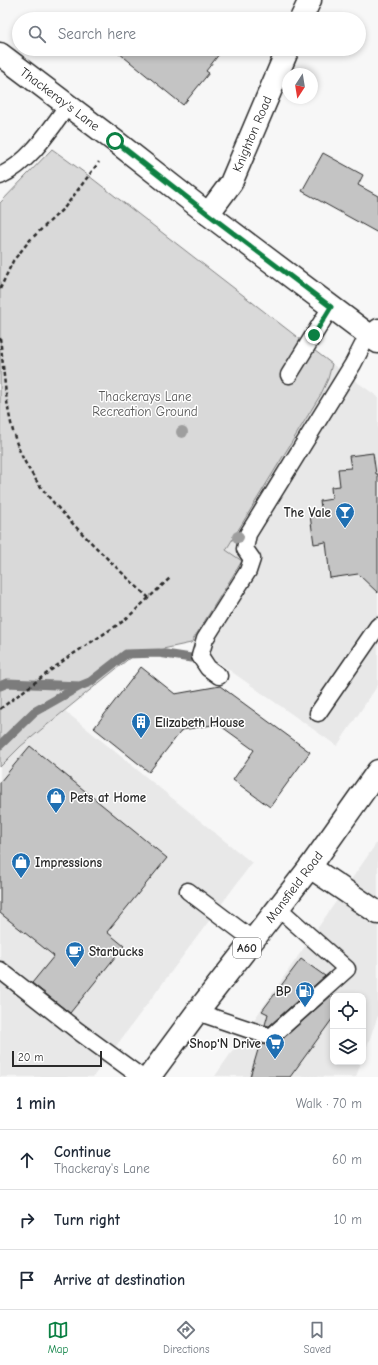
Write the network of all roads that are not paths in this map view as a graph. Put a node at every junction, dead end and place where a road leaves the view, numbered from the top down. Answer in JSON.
{"nodes":[{"id":1,"x":310,"y":0,"type":"edge"},
{"id":2,"x":304,"y":12,"type":"edge"},
{"id":3,"x":0,"y":54,"type":"edge"},
{"id":4,"x":285,"y":56,"type":"edge"},
{"id":5,"x":68,"y":105,"type":"junction"},
{"id":6,"x":0,"y":176,"type":"edge"},
{"id":7,"x":208,"y":214,"type":"junction"},
{"id":8,"x":331,"y":307,"type":"junction"},
{"id":9,"x":376,"y":338,"type":"edge"},
{"id":10,"x":289,"y":375,"type":"dead end"},
{"id":11,"x":378,"y":626,"type":"edge"},
{"id":12,"x":372,"y":646,"type":"edge"},
{"id":13,"x":219,"y":676,"type":"dead end"},
{"id":14,"x":318,"y":713,"type":"dead end"},
{"id":15,"x":378,"y":771,"type":"edge"},
{"id":16,"x":310,"y":867,"type":"junction"},
{"id":17,"x":188,"y":891,"type":"dead end"},
{"id":18,"x":278,"y":908,"type":"junction"},
{"id":19,"x":378,"y":913,"type":"edge"},
{"id":20,"x":253,"y":940,"type":"junction"},
{"id":21,"x":0,"y":970,"type":"edge"},
{"id":22,"x":197,"y":1012,"type":"junction"},
{"id":23,"x":141,"y":1077,"type":"edge"},
{"id":24,"x":149,"y":1077,"type":"edge"}],
"edges":[{"from":1,"to":2,"type":"main road"},
{"from":3,"to":5,"type":"main road","name":"Thackeray's Lane"},
{"from":4,"to":7,"type":"main road","name":"Knighton Road"},
{"from":5,"to":6,"type":"lane"},
{"from":5,"to":7,"type":"main road","name":"Thackeray's Lane"},
{"from":7,"to":8,"type":"main road","name":"Thackeray's Lane"},
{"from":8,"to":9,"type":"main road","name":"Thackeray's Lane"},
{"from":8,"to":10,"type":"lane"},
{"from":9,"to":13,"type":"lane"},
{"from":11,"to":12,"type":"lane"},
{"from":12,"to":14,"type":"lane"},
{"from":15,"to":16,"type":"main road","name":"Mansfield Road","number":"A60"},
{"from":16,"to":18,"type":"main road","name":"Mansfield Road","number":"A60"},
{"from":16,"to":19,"type":"main road"},
{"from":17,"to":20,"type":"lane"},
{"from":18,"to":20,"type":"main road","name":"Mansfield Road","number":"A60"},
{"from":18,"to":22,"type":"lane"},
{"from":20,"to":22,"type":"main road","name":"Mansfield Road","number":"A60"},
{"from":21,"to":23,"type":"lane"},
{"from":22,"to":24,"type":"main road","name":"Mansfield Road","number":"A60"}]}
